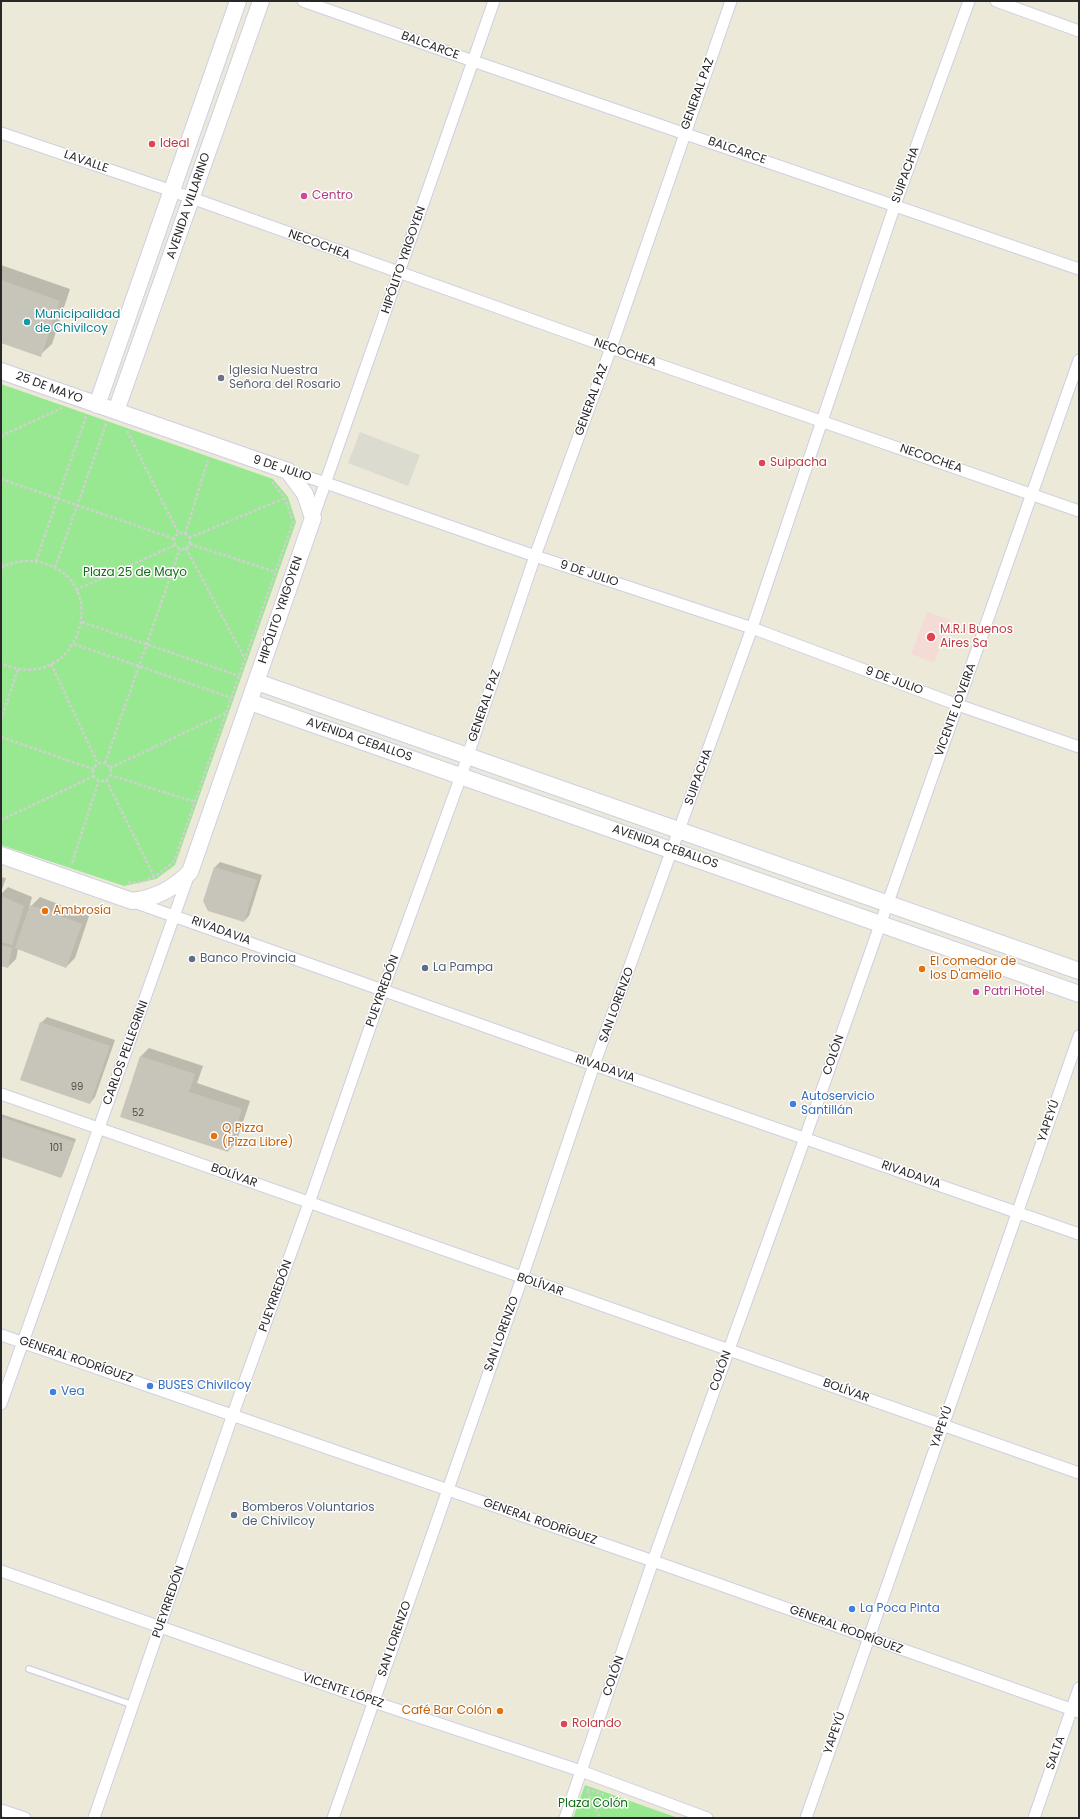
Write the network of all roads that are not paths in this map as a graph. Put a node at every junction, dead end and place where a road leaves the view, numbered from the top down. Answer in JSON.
{"nodes":[{"id":1,"x":238,"y":1,"type":"edge"},
{"id":2,"x":261,"y":1,"type":"edge"},
{"id":3,"x":303,"y":1,"type":"edge"},
{"id":4,"x":494,"y":1,"type":"edge"},
{"id":5,"x":731,"y":1,"type":"edge"},
{"id":6,"x":969,"y":1,"type":"edge"},
{"id":7,"x":996,"y":1,"type":"edge"},
{"id":8,"x":1079,"y":31,"type":"edge"},
{"id":9,"x":473,"y":61,"type":"junction"},
{"id":10,"x":684,"y":132,"type":"junction"},
{"id":11,"x":1,"y":133,"type":"edge"},
{"id":12,"x":172,"y":192,"type":"junction"},
{"id":13,"x":192,"y":199,"type":"junction"},
{"id":14,"x":895,"y":205,"type":"junction"},
{"id":15,"x":1079,"y":269,"type":"edge"},
{"id":16,"x":400,"y":274,"type":"junction"},
{"id":17,"x":611,"y":348,"type":"junction"},
{"id":18,"x":1079,"y":360,"type":"edge"},
{"id":19,"x":1,"y":371,"type":"edge"},
{"id":20,"x":92,"y":411,"type":"junction"},
{"id":21,"x":116,"y":411,"type":"junction"},
{"id":22,"x":822,"y":422,"type":"junction"},
{"id":23,"x":288,"y":471,"type":"junction"},
{"id":24,"x":326,"y":483,"type":"junction"},
{"id":25,"x":1032,"y":494,"type":"junction"},
{"id":26,"x":1079,"y":511,"type":"edge"},
{"id":27,"x":313,"y":518,"type":"junction"},
{"id":28,"x":536,"y":556,"type":"junction"},
{"id":29,"x":752,"y":628,"type":"junction"},
{"id":30,"x":257,"y":682,"type":"junction"},
{"id":31,"x":250,"y":702,"type":"junction"},
{"id":32,"x":958,"y":705,"type":"junction"},
{"id":33,"x":1079,"y":748,"type":"edge"},
{"id":34,"x":468,"y":756,"type":"junction"},
{"id":35,"x":461,"y":776,"type":"junction"},
{"id":36,"x":680,"y":831,"type":"junction"},
{"id":37,"x":673,"y":850,"type":"junction"},
{"id":38,"x":1,"y":855,"type":"edge"},
{"id":39,"x":190,"y":872,"type":"junction"},
{"id":40,"x":132,"y":901,"type":"junction"},
{"id":41,"x":887,"y":903,"type":"junction"},
{"id":42,"x":176,"y":915,"type":"junction"},
{"id":43,"x":880,"y":925,"type":"junction"},
{"id":44,"x":1079,"y":971,"type":"edge"},
{"id":45,"x":383,"y":990,"type":"junction"},
{"id":46,"x":1079,"y":994,"type":"edge"},
{"id":47,"x":1079,"y":1036,"type":"edge"},
{"id":48,"x":594,"y":1065,"type":"junction"},
{"id":49,"x":1,"y":1094,"type":"edge"},
{"id":50,"x":99,"y":1128,"type":"junction"},
{"id":51,"x":805,"y":1138,"type":"junction"},
{"id":52,"x":309,"y":1203,"type":"junction"},
{"id":53,"x":1017,"y":1213,"type":"junction"},
{"id":54,"x":1079,"y":1234,"type":"edge"},
{"id":55,"x":522,"y":1278,"type":"junction"},
{"id":56,"x":1,"y":1335,"type":"edge"},
{"id":57,"x":22,"y":1342,"type":"junction"},
{"id":58,"x":729,"y":1350,"type":"junction"},
{"id":59,"x":1,"y":1404,"type":"edge"},
{"id":60,"x":233,"y":1414,"type":"junction"},
{"id":61,"x":943,"y":1425,"type":"junction"},
{"id":62,"x":1079,"y":1473,"type":"edge"},
{"id":63,"x":446,"y":1490,"type":"junction"},
{"id":64,"x":653,"y":1561,"type":"junction"},
{"id":65,"x":1,"y":1570,"type":"edge"},
{"id":66,"x":160,"y":1627,"type":"junction"},
{"id":67,"x":869,"y":1638,"type":"junction"},
{"id":68,"x":29,"y":1669,"type":"dead end"},
{"id":69,"x":1079,"y":1688,"type":"edge"},
{"id":70,"x":374,"y":1702,"type":"junction"},
{"id":71,"x":133,"y":1705,"type":"junction"},
{"id":72,"x":1075,"y":1710,"type":"edge"},
{"id":73,"x":581,"y":1771,"type":"junction"},
{"id":74,"x":1,"y":1810,"type":"edge"},
{"id":75,"x":25,"y":1818,"type":"edge"},
{"id":76,"x":94,"y":1818,"type":"edge"},
{"id":77,"x":333,"y":1818,"type":"edge"},
{"id":78,"x":565,"y":1818,"type":"edge"},
{"id":79,"x":707,"y":1818,"type":"edge"},
{"id":80,"x":806,"y":1818,"type":"edge"},
{"id":81,"x":1034,"y":1818,"type":"edge"}],
"edges":[{"from":1,"to":12,"type":"main road","name":"AVENIDA VILLARINO"},
{"from":2,"to":13,"type":"main road","name":"AVENIDA VILLARINO"},
{"from":3,"to":9,"type":"street","name":"BALCARCE"},
{"from":4,"to":9,"type":"street","name":"HIPÓLITO YRIGOYEN"},
{"from":5,"to":10,"type":"street","name":"GENERAL PAZ"},
{"from":6,"to":14,"type":"street","name":"SUIPACHA"},
{"from":7,"to":8,"type":"street"},
{"from":9,"to":10,"type":"street","name":"BALCARCE"},
{"from":9,"to":16,"type":"street","name":"HIPÓLITO YRIGOYEN"},
{"from":10,"to":14,"type":"street","name":"BALCARCE"},
{"from":10,"to":17,"type":"street","name":"GENERAL PAZ"},
{"from":11,"to":12,"type":"street","name":"LAVALLE"},
{"from":12,"to":13,"type":"street","name":"NECOCHEA"},
{"from":12,"to":20,"type":"main road","name":"AVENIDA VILLARINO"},
{"from":13,"to":16,"type":"street","name":"NECOCHEA"},
{"from":13,"to":21,"type":"main road","name":"AVENIDA VILLARINO"},
{"from":14,"to":15,"type":"street","name":"BALCARCE"},
{"from":14,"to":22,"type":"street","name":"SUIPACHA"},
{"from":16,"to":17,"type":"street","name":"NECOCHEA"},
{"from":16,"to":24,"type":"street","name":"HIPÓLITO YRIGOYEN"},
{"from":17,"to":22,"type":"street","name":"NECOCHEA"},
{"from":17,"to":28,"type":"street","name":"GENERAL PAZ"},
{"from":18,"to":25,"type":"street","name":"VICENTE LOVEIRA"},
{"from":19,"to":20,"type":"main road","name":"25 DE MAYO"},
{"from":20,"to":21,"type":"main road","name":"9 DE JULIO"},
{"from":21,"to":23,"type":"main road","name":"9 DE JULIO"},
{"from":22,"to":25,"type":"street","name":"NECOCHEA"},
{"from":22,"to":29,"type":"street","name":"SUIPACHA"},
{"from":23,"to":24,"type":"street","name":"9 DE JULIO"},
{"from":23,"to":27,"type":"main road"},
{"from":24,"to":27,"type":"street","name":"HIPÓLITO YRIGOYEN"},
{"from":24,"to":28,"type":"street","name":"9 DE JULIO"},
{"from":25,"to":26,"type":"street","name":"NECOCHEA"},
{"from":25,"to":32,"type":"street","name":"VICENTE LOVEIRA"},
{"from":27,"to":30,"type":"main road","name":"HIPÓLITO YRIGOYEN"},
{"from":28,"to":29,"type":"street","name":"9 DE JULIO"},
{"from":28,"to":34,"type":"street","name":"GENERAL PAZ"},
{"from":29,"to":32,"type":"street","name":"9 DE JULIO"},
{"from":29,"to":36,"type":"street","name":"SUIPACHA"},
{"from":30,"to":31,"type":"main road","name":"HIPÓLITO YRIGOYEN"},
{"from":30,"to":34,"type":"main road","name":"AVENIDA CEBALLOS"},
{"from":31,"to":35,"type":"main road","name":"AVENIDA CEBALLOS"},
{"from":31,"to":39,"type":"main road","name":"CARLOS PELLEGRINI"},
{"from":32,"to":33,"type":"street","name":"9 DE JULIO"},
{"from":32,"to":41,"type":"street","name":"VICENTE LOVEIRA"},
{"from":34,"to":35,"type":"street","name":"GENERAL PAZ"},
{"from":34,"to":36,"type":"main road","name":"AVENIDA CEBALLOS"},
{"from":35,"to":37,"type":"main road","name":"AVENIDA CEBALLOS"},
{"from":35,"to":45,"type":"street","name":"PUEYRREDÓN"},
{"from":36,"to":37,"type":"street","name":"SUIPACHA"},
{"from":36,"to":41,"type":"main road","name":"AVENIDA CEBALLOS"},
{"from":37,"to":43,"type":"main road","name":"AVENIDA CEBALLOS"},
{"from":37,"to":48,"type":"street","name":"SAN LORENZO"},
{"from":38,"to":40,"type":"main road","name":"RIVADAVIA"},
{"from":39,"to":40,"type":"main road","name":"RIVADAVIA"},
{"from":39,"to":42,"type":"street","name":"CARLOS PELLEGRINI"},
{"from":40,"to":42,"type":"street","name":"RIVADAVIA"},
{"from":41,"to":43,"type":"street","name":"VICENTE LOVEIRA"},
{"from":41,"to":44,"type":"main road","name":"AVENIDA CEBALLOS"},
{"from":42,"to":45,"type":"street","name":"RIVADAVIA"},
{"from":42,"to":50,"type":"street","name":"CARLOS PELLEGRINI"},
{"from":43,"to":46,"type":"main road","name":"AVENIDA CEBALLOS"},
{"from":43,"to":51,"type":"street","name":"COLÓN"},
{"from":45,"to":48,"type":"street","name":"RIVADAVIA"},
{"from":45,"to":52,"type":"street","name":"PUEYRREDÓN"},
{"from":47,"to":53,"type":"street","name":"YAPEYÚ"},
{"from":48,"to":51,"type":"street","name":"RIVADAVIA"},
{"from":48,"to":55,"type":"street","name":"SAN LORENZO"},
{"from":49,"to":50,"type":"street","name":"BOLÍVAR"},
{"from":50,"to":52,"type":"street","name":"BOLÍVAR"},
{"from":50,"to":57,"type":"street","name":"CARLOS PELLEGRINI"},
{"from":51,"to":53,"type":"street","name":"RIVADAVIA"},
{"from":51,"to":58,"type":"street","name":"COLÓN"},
{"from":52,"to":55,"type":"street","name":"BOLÍVAR"},
{"from":52,"to":60,"type":"street","name":"PUEYRREDÓN"},
{"from":53,"to":54,"type":"street","name":"RIVADAVIA"},
{"from":53,"to":61,"type":"street","name":"YAPEYÚ"},
{"from":55,"to":58,"type":"street","name":"BOLÍVAR"},
{"from":55,"to":63,"type":"street","name":"SAN LORENZO"},
{"from":56,"to":57,"type":"street","name":"GENERAL RODRÍGUEZ"},
{"from":57,"to":59,"type":"street","name":"CARLOS PELLEGRINI"},
{"from":57,"to":60,"type":"street","name":"GENERAL RODRÍGUEZ"},
{"from":58,"to":61,"type":"street","name":"BOLÍVAR"},
{"from":58,"to":64,"type":"street","name":"COLÓN"},
{"from":60,"to":63,"type":"street","name":"GENERAL RODRÍGUEZ"},
{"from":60,"to":66,"type":"street","name":"PUEYRREDÓN"},
{"from":61,"to":62,"type":"street","name":"BOLÍVAR"},
{"from":61,"to":67,"type":"street","name":"YAPEYÚ"},
{"from":63,"to":64,"type":"street","name":"GENERAL RODRÍGUEZ"},
{"from":63,"to":70,"type":"street","name":"SAN LORENZO"},
{"from":64,"to":67,"type":"street","name":"GENERAL RODRÍGUEZ"},
{"from":64,"to":73,"type":"street","name":"COLÓN"},
{"from":65,"to":66,"type":"street","name":"VICENTE LÓPEZ"},
{"from":66,"to":70,"type":"street","name":"VICENTE LÓPEZ"},
{"from":66,"to":71,"type":"street","name":"PUEYRREDÓN"},
{"from":67,"to":72,"type":"street","name":"GENERAL RODRÍGUEZ"},
{"from":67,"to":80,"type":"street","name":"YAPEYÚ"},
{"from":68,"to":71,"type":"lane"},
{"from":69,"to":72,"type":"street","name":"SALTA"},
{"from":70,"to":73,"type":"street","name":"VICENTE LÓPEZ"},
{"from":70,"to":77,"type":"street","name":"SAN LORENZO"},
{"from":71,"to":76,"type":"street","name":"PUEYRREDÓN"},
{"from":72,"to":81,"type":"street","name":"SALTA"},
{"from":73,"to":78,"type":"street","name":"COLÓN"},
{"from":73,"to":79,"type":"street","name":"VICENTE LÓPEZ"},
{"from":74,"to":75,"type":"street"}]}
